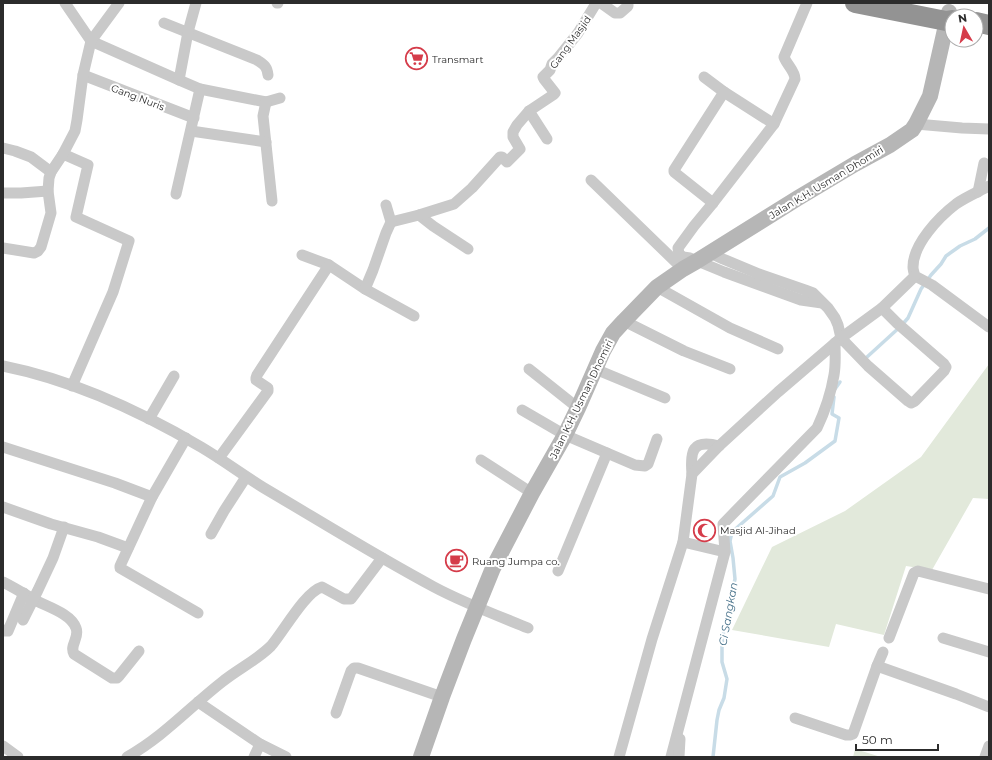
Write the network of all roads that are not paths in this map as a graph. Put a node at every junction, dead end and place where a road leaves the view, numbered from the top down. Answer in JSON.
{"nodes":[{"id":1,"x":65,"y":3,"type":"edge"},
{"id":2,"x":119,"y":3,"type":"edge"},
{"id":3,"x":196,"y":3,"type":"edge"},
{"id":4,"x":598,"y":3,"type":"edge"},
{"id":5,"x":601,"y":3,"type":"edge"},
{"id":6,"x":628,"y":3,"type":"edge"},
{"id":7,"x":807,"y":3,"type":"edge"},
{"id":8,"x":855,"y":3,"type":"edge"},
{"id":9,"x":907,"y":3,"type":"edge"},
{"id":10,"x":944,"y":15,"type":"edge"},
{"id":11,"x":944,"y":16,"type":"edge"},
{"id":12,"x":164,"y":23,"type":"dead end"},
{"id":13,"x":188,"y":32,"type":"junction"},
{"id":14,"x":94,"y":37,"type":"junction"},
{"id":15,"x":944,"y":43,"type":"edge"},
{"id":16,"x":83,"y":75,"type":"junction"},
{"id":17,"x":268,"y":76,"type":"dead end"},
{"id":18,"x":704,"y":77,"type":"dead end"},
{"id":19,"x":179,"y":80,"type":"junction"},
{"id":20,"x":200,"y":89,"type":"junction"},
{"id":21,"x":724,"y":92,"type":"junction"},
{"id":22,"x":280,"y":98,"type":"dead end"},
{"id":23,"x":266,"y":102,"type":"junction"},
{"id":24,"x":529,"y":111,"type":"junction"},
{"id":25,"x":194,"y":118,"type":"junction"},
{"id":26,"x":774,"y":124,"type":"junction"},
{"id":27,"x":916,"y":124,"type":"junction"},
{"id":28,"x":989,"y":128,"type":"edge"},
{"id":29,"x":191,"y":132,"type":"junction"},
{"id":30,"x":547,"y":139,"type":"dead end"},
{"id":31,"x":266,"y":142,"type":"junction"},
{"id":32,"x":3,"y":148,"type":"edge"},
{"id":33,"x":64,"y":154,"type":"junction"},
{"id":34,"x":984,"y":163,"type":"dead end"},
{"id":35,"x":51,"y":172,"type":"junction"},
{"id":36,"x":591,"y":180,"type":"dead end"},
{"id":37,"x":989,"y":186,"type":"edge"},
{"id":38,"x":48,"y":191,"type":"junction"},
{"id":39,"x":978,"y":192,"type":"junction"},
{"id":40,"x":3,"y":194,"type":"edge"},
{"id":41,"x":176,"y":194,"type":"dead end"},
{"id":42,"x":272,"y":201,"type":"dead end"},
{"id":43,"x":713,"y":203,"type":"junction"},
{"id":44,"x":386,"y":205,"type":"dead end"},
{"id":45,"x":420,"y":216,"type":"junction"},
{"id":46,"x":391,"y":222,"type":"junction"},
{"id":47,"x":3,"y":248,"type":"edge"},
{"id":48,"x":468,"y":249,"type":"dead end"},
{"id":49,"x":302,"y":255,"type":"dead end"},
{"id":50,"x":704,"y":257,"type":"junction"},
{"id":51,"x":329,"y":265,"type":"junction"},
{"id":52,"x":683,"y":268,"type":"junction"},
{"id":53,"x":915,"y":276,"type":"junction"},
{"id":54,"x":656,"y":287,"type":"junction"},
{"id":55,"x":365,"y":289,"type":"junction"},
{"id":56,"x":822,"y":303,"type":"junction"},
{"id":57,"x":882,"y":308,"type":"junction"},
{"id":58,"x":414,"y":316,"type":"dead end"},
{"id":59,"x":624,"y":321,"type":"junction"},
{"id":60,"x":989,"y":327,"type":"edge"},
{"id":61,"x":838,"y":341,"type":"junction"},
{"id":62,"x":778,"y":350,"type":"dead end"},
{"id":63,"x":3,"y":366,"type":"edge"},
{"id":64,"x":529,"y":369,"type":"dead end"},
{"id":65,"x":595,"y":369,"type":"junction"},
{"id":66,"x":730,"y":369,"type":"dead end"},
{"id":67,"x":174,"y":376,"type":"dead end"},
{"id":68,"x":72,"y":386,"type":"junction"},
{"id":69,"x":665,"y":398,"type":"dead end"},
{"id":70,"x":578,"y":408,"type":"junction"},
{"id":71,"x":522,"y":410,"type":"dead end"},
{"id":72,"x":149,"y":419,"type":"junction"},
{"id":73,"x":565,"y":435,"type":"junction"},
{"id":74,"x":186,"y":438,"type":"junction"},
{"id":75,"x":657,"y":439,"type":"dead end"},
{"id":76,"x":719,"y":446,"type":"junction"},
{"id":77,"x":3,"y":447,"type":"edge"},
{"id":78,"x":607,"y":453,"type":"junction"},
{"id":79,"x":218,"y":458,"type":"junction"},
{"id":80,"x":481,"y":460,"type":"dead end"},
{"id":81,"x":692,"y":474,"type":"junction"},
{"id":82,"x":246,"y":477,"type":"junction"},
{"id":83,"x":532,"y":493,"type":"junction"},
{"id":84,"x":152,"y":498,"type":"junction"},
{"id":85,"x":3,"y":507,"type":"edge"},
{"id":86,"x":64,"y":527,"type":"junction"},
{"id":87,"x":211,"y":534,"type":"dead end"},
{"id":88,"x":683,"y":542,"type":"junction"},
{"id":89,"x":128,"y":548,"type":"junction"},
{"id":90,"x":724,"y":552,"type":"junction"},
{"id":91,"x":382,"y":558,"type":"junction"},
{"id":92,"x":558,"y":571,"type":"dead end"},
{"id":93,"x":3,"y":582,"type":"edge"},
{"id":94,"x":989,"y":589,"type":"edge"},
{"id":95,"x":29,"y":596,"type":"junction"},
{"id":96,"x":476,"y":607,"type":"junction"},
{"id":97,"x":198,"y":613,"type":"dead end"},
{"id":98,"x":23,"y":620,"type":"dead end"},
{"id":99,"x":528,"y":628,"type":"dead end"},
{"id":100,"x":3,"y":630,"type":"edge"},
{"id":101,"x":889,"y":638,"type":"dead end"},
{"id":102,"x":943,"y":638,"type":"dead end"},
{"id":103,"x":139,"y":651,"type":"dead end"},
{"id":104,"x":883,"y":652,"type":"dead end"},
{"id":105,"x":989,"y":652,"type":"edge"},
{"id":106,"x":877,"y":666,"type":"junction"},
{"id":107,"x":442,"y":697,"type":"junction"},
{"id":108,"x":198,"y":702,"type":"junction"},
{"id":109,"x":989,"y":707,"type":"edge"},
{"id":110,"x":336,"y":713,"type":"dead end"},
{"id":111,"x":795,"y":718,"type":"dead end"},
{"id":112,"x":681,"y":720,"type":"junction"},
{"id":113,"x":260,"y":744,"type":"junction"},
{"id":114,"x":3,"y":746,"type":"edge"},
{"id":115,"x":989,"y":746,"type":"edge"},
{"id":116,"x":18,"y":757,"type":"edge"},
{"id":117,"x":127,"y":757,"type":"edge"},
{"id":118,"x":254,"y":757,"type":"edge"},
{"id":119,"x":286,"y":757,"type":"edge"},
{"id":120,"x":421,"y":757,"type":"edge"},
{"id":121,"x":619,"y":757,"type":"edge"},
{"id":122,"x":671,"y":757,"type":"edge"},
{"id":123,"x":679,"y":757,"type":"edge"},
{"id":124,"x":985,"y":757,"type":"edge"}],
"edges":[{"from":1,"to":14,"type":"street"},
{"from":2,"to":14,"type":"street"},
{"from":3,"to":13,"type":"street"},
{"from":4,"to":24,"type":"street","name":"Gang Masjid"},
{"from":5,"to":6,"type":"street"},
{"from":7,"to":26,"type":"street"},
{"from":8,"to":11,"type":"highway"},
{"from":9,"to":10,"type":"highway"},
{"from":12,"to":13,"type":"street"},
{"from":13,"to":17,"type":"street"},
{"from":13,"to":19,"type":"street"},
{"from":14,"to":16,"type":"street"},
{"from":14,"to":19,"type":"street"},
{"from":15,"to":27,"type":"main road","name":"Jalan K.H. Usman Dhomiri"},
{"from":16,"to":25,"type":"street","name":"Gang Nuris"},
{"from":16,"to":33,"type":"street"},
{"from":18,"to":21,"type":"street"},
{"from":19,"to":20,"type":"street"},
{"from":20,"to":23,"type":"street"},
{"from":20,"to":25,"type":"street"},
{"from":21,"to":26,"type":"street"},
{"from":21,"to":43,"type":"street"},
{"from":22,"to":23,"type":"street"},
{"from":23,"to":31,"type":"street"},
{"from":24,"to":30,"type":"street"},
{"from":24,"to":45,"type":"street","name":"Gang Masjid"},
{"from":25,"to":29,"type":"street"},
{"from":26,"to":43,"type":"street"},
{"from":27,"to":28,"type":"street"},
{"from":27,"to":50,"type":"main road","name":"Jalan K.H. Usman Dhomiri"},
{"from":29,"to":31,"type":"street"},
{"from":29,"to":41,"type":"street"},
{"from":31,"to":42,"type":"street"},
{"from":32,"to":35,"type":"street"},
{"from":33,"to":35,"type":"street"},
{"from":33,"to":68,"type":"street"},
{"from":34,"to":39,"type":"street"},
{"from":35,"to":38,"type":"street"},
{"from":36,"to":52,"type":"street"},
{"from":37,"to":39,"type":"street"},
{"from":38,"to":40,"type":"street"},
{"from":38,"to":47,"type":"street"},
{"from":39,"to":53,"type":"street"},
{"from":43,"to":50,"type":"street"},
{"from":44,"to":46,"type":"street"},
{"from":45,"to":46,"type":"street"},
{"from":45,"to":48,"type":"street"},
{"from":46,"to":55,"type":"street"},
{"from":49,"to":51,"type":"street"},
{"from":50,"to":52,"type":"main road","name":"Jalan K.H. Usman Dhomiri"},
{"from":50,"to":56,"type":"street"},
{"from":50,"to":56,"type":"street"},
{"from":51,"to":55,"type":"street"},
{"from":51,"to":79,"type":"street"},
{"from":52,"to":54,"type":"main road","name":"Jalan K.H. Usman Dhomiri"},
{"from":53,"to":57,"type":"street"},
{"from":53,"to":60,"type":"street"},
{"from":54,"to":59,"type":"main road","name":"Jalan K.H. Usman Dhomiri"},
{"from":54,"to":62,"type":"street"},
{"from":55,"to":58,"type":"street"},
{"from":56,"to":61,"type":"street"},
{"from":57,"to":61,"type":"street"},
{"from":57,"to":61,"type":"street"},
{"from":59,"to":65,"type":"main road","name":"Jalan K.H. Usman Dhomiri"},
{"from":59,"to":66,"type":"street"},
{"from":61,"to":76,"type":"street"},
{"from":61,"to":90,"type":"street"},
{"from":63,"to":68,"type":"street"},
{"from":64,"to":70,"type":"street"},
{"from":65,"to":69,"type":"street"},
{"from":65,"to":70,"type":"main road","name":"Jalan K.H. Usman Dhomiri"},
{"from":67,"to":72,"type":"street"},
{"from":68,"to":72,"type":"street"},
{"from":70,"to":73,"type":"main road","name":"Jalan K.H. Usman Dhomiri"},
{"from":71,"to":73,"type":"street"},
{"from":72,"to":74,"type":"street"},
{"from":73,"to":78,"type":"street"},
{"from":73,"to":83,"type":"main road","name":"Jalan K.H. Usman Dhomiri"},
{"from":74,"to":79,"type":"street"},
{"from":74,"to":84,"type":"street"},
{"from":75,"to":78,"type":"street"},
{"from":76,"to":81,"type":"street"},
{"from":76,"to":81,"type":"street"},
{"from":77,"to":84,"type":"street"},
{"from":78,"to":92,"type":"street"},
{"from":79,"to":82,"type":"street"},
{"from":80,"to":83,"type":"street"},
{"from":81,"to":88,"type":"street"},
{"from":82,"to":87,"type":"street"},
{"from":82,"to":91,"type":"street"},
{"from":83,"to":96,"type":"main road","name":"Jalan K.H. Usman Dhomiri"},
{"from":84,"to":89,"type":"street"},
{"from":85,"to":86,"type":"street"},
{"from":86,"to":89,"type":"street"},
{"from":86,"to":95,"type":"street"},
{"from":88,"to":90,"type":"street"},
{"from":88,"to":121,"type":"street"},
{"from":89,"to":97,"type":"street"},
{"from":90,"to":112,"type":"street"},
{"from":91,"to":96,"type":"street"},
{"from":91,"to":108,"type":"street"},
{"from":93,"to":95,"type":"street"},
{"from":94,"to":101,"type":"street"},
{"from":95,"to":98,"type":"street"},
{"from":95,"to":100,"type":"street"},
{"from":95,"to":103,"type":"street"},
{"from":96,"to":99,"type":"street"},
{"from":96,"to":107,"type":"main road","name":"Jalan K.H. Usman Dhomiri"},
{"from":102,"to":105,"type":"street"},
{"from":104,"to":106,"type":"street"},
{"from":106,"to":109,"type":"street"},
{"from":106,"to":111,"type":"street"},
{"from":107,"to":110,"type":"street"},
{"from":107,"to":120,"type":"main road","name":"Jalan K.H. Usman Dhomiri"},
{"from":108,"to":113,"type":"street"},
{"from":108,"to":117,"type":"street"},
{"from":112,"to":122,"type":"street"},
{"from":112,"to":123,"type":"street"},
{"from":113,"to":118,"type":"street"},
{"from":113,"to":119,"type":"street"},
{"from":114,"to":116,"type":"street"},
{"from":115,"to":124,"type":"street"}]}
